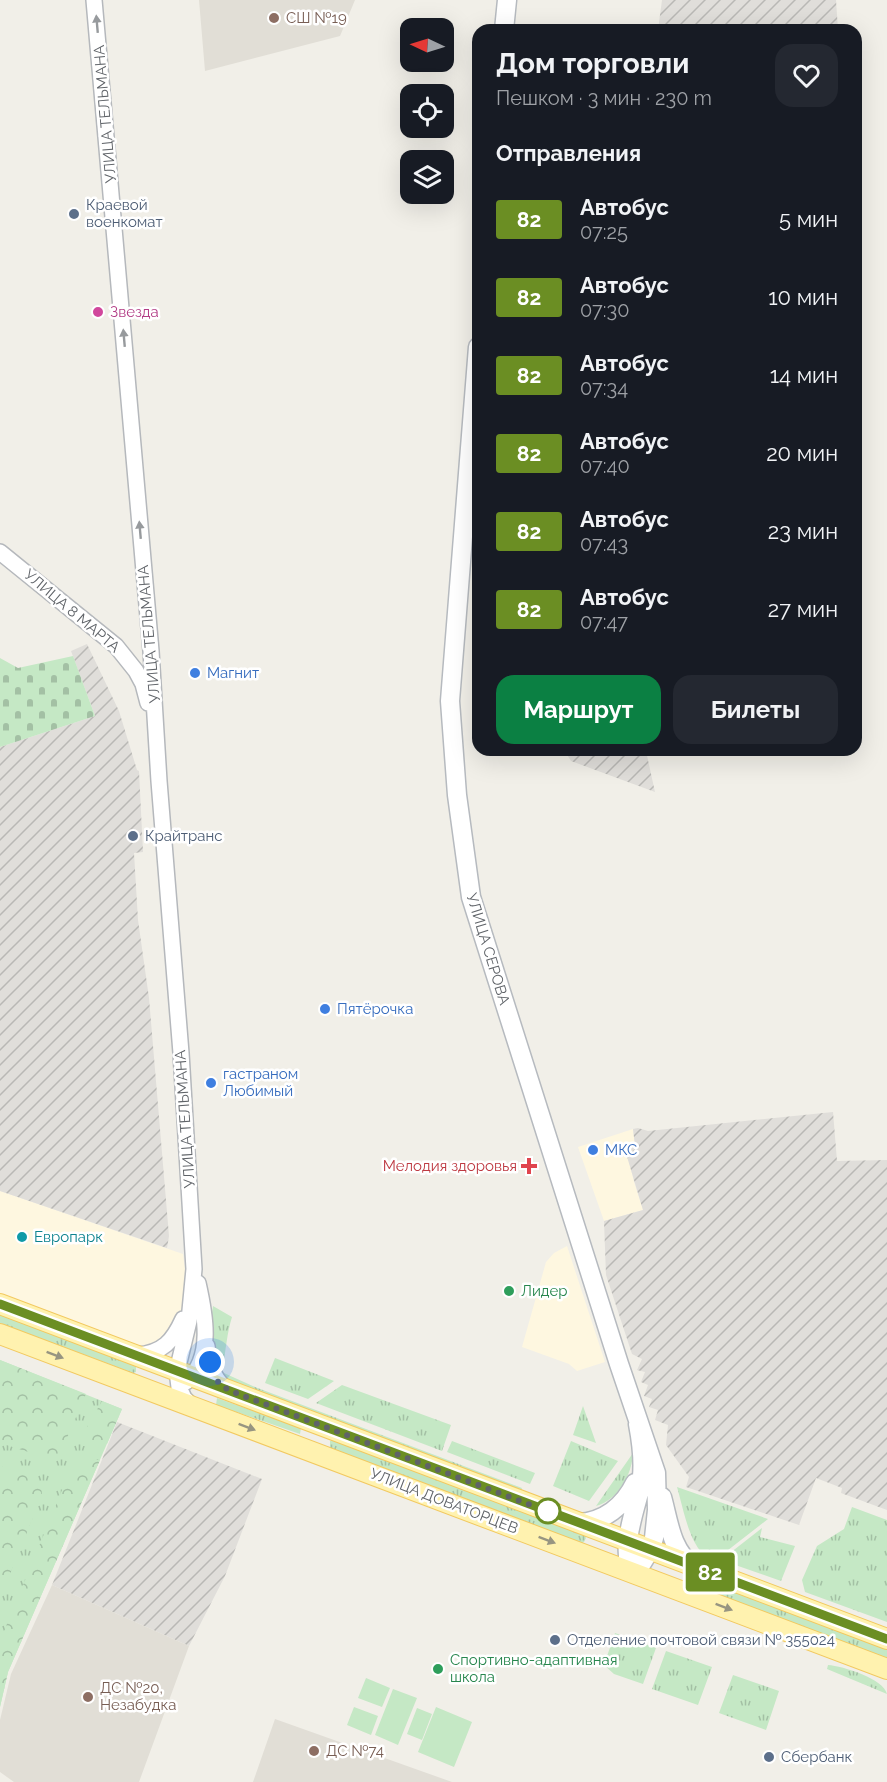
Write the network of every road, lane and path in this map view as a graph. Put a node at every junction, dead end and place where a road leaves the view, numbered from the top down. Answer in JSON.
{"nodes":[{"id":1,"x":94,"y":0,"type":"edge"},
{"id":2,"x":507,"y":0,"type":"edge"},
{"id":3,"x":505,"y":24,"type":"edge"},
{"id":4,"x":472,"y":423,"type":"edge"},
{"id":5,"x":0,"y":552,"type":"edge"},
{"id":6,"x":159,"y":781,"type":"junction"},
{"id":7,"x":194,"y":1269,"type":"junction"},
{"id":8,"x":191,"y":1299,"type":"junction"},
{"id":9,"x":0,"y":1304,"type":"edge"},
{"id":10,"x":205,"y":1320,"type":"junction"},
{"id":11,"x":0,"y":1334,"type":"edge"},
{"id":12,"x":136,"y":1356,"type":"junction"},
{"id":13,"x":183,"y":1378,"type":"junction"},
{"id":14,"x":228,"y":1390,"type":"junction"},
{"id":15,"x":153,"y":1391,"type":"junction"},
{"id":16,"x":192,"y":1406,"type":"junction"},
{"id":17,"x":638,"y":1424,"type":"junction"},
{"id":18,"x":321,"y":1426,"type":"junction"},
{"id":19,"x":642,"y":1449,"type":"junction"},
{"id":20,"x":314,"y":1452,"type":"junction"},
{"id":21,"x":656,"y":1473,"type":"junction"},
{"id":22,"x":578,"y":1523,"type":"junction"},
{"id":23,"x":627,"y":1541,"type":"junction"},
{"id":24,"x":650,"y":1550,"type":"junction"},
{"id":25,"x":694,"y":1567,"type":"junction"},
{"id":26,"x":630,"y":1571,"type":"junction"},
{"id":27,"x":887,"y":1639,"type":"edge"},
{"id":28,"x":887,"y":1668,"type":"edge"}],
"edges":[{"from":6,"to":1,"type":"street","name":"УЛИЦА ТЕЛЬМАНА","one_way":true},
{"from":2,"to":3,"type":"main road"},
{"from":4,"to":17,"type":"main road","name":"УЛИЦА СЕРОВА"},
{"from":5,"to":6,"type":"street","name":"УЛИЦА 8 МАРТА"},
{"from":6,"to":7,"type":"street","name":"УЛИЦА ТЕЛЬМАНА"},
{"from":7,"to":8,"type":"street","name":"УЛИЦА ТЕЛЬМАНА"},
{"from":7,"to":10,"type":"street","name":"УЛИЦА ТЕЛЬМАНА"},
{"from":8,"to":12,"type":"street","name":"УЛИЦА ТЕЛЬМАНА"},
{"from":8,"to":13,"type":"street","name":"УЛИЦА ТЕЛЬМАНА"},
{"from":9,"to":12,"type":"main road","name":"УЛИЦА ДОВАТОРЦЕВ"},
{"from":10,"to":13,"type":"street","name":"УЛИЦА ТЕЛЬМАНА"},
{"from":10,"to":14,"type":"street","name":"УЛИЦА ТЕЛЬМАНА"},
{"from":11,"to":15,"type":"main road","name":"УЛИЦА ДОВАТОРЦЕВ","one_way":true},
{"from":12,"to":13,"type":"main road","name":"УЛИЦА ДОВАТОРЦЕВ"},
{"from":13,"to":14,"type":"main road","name":"УЛИЦА ДОВАТОРЦЕВ"},
{"from":13,"to":15,"type":"street"},
{"from":13,"to":16,"type":"street"},
{"from":14,"to":18,"type":"main road","name":"УЛИЦА ДОВАТОРЦЕВ"},
{"from":15,"to":16,"type":"main road","name":"УЛИЦА ДОВАТОРЦЕВ"},
{"from":16,"to":20,"type":"main road","name":"УЛИЦА ДОВАТОРЦЕВ","one_way":true},
{"from":17,"to":19,"type":"main road","name":"УЛИЦА СЕРОВА"},
{"from":17,"to":21,"type":"main road","name":"УЛИЦА СЕРОВА"},
{"from":18,"to":20,"type":"main road"},
{"from":18,"to":22,"type":"main road","name":"УЛИЦА ДОВАТОРЦЕВ"},
{"from":19,"to":22,"type":"main road","name":"УЛИЦА СЕРОВА"},
{"from":19,"to":23,"type":"main road","name":"УЛИЦА СЕРОВА"},
{"from":20,"to":26,"type":"main road","name":"УЛИЦА ДОВАТОРЦЕВ","one_way":true},
{"from":21,"to":24,"type":"main road","name":"УЛИЦА СЕРОВА"},
{"from":21,"to":25,"type":"main road","name":"УЛИЦА СЕРОВА"},
{"from":22,"to":23,"type":"main road","name":"УЛИЦА ДОВАТОРЦЕВ"},
{"from":23,"to":24,"type":"main road","name":"УЛИЦА ДОВАТОРЦЕВ"},
{"from":23,"to":26,"type":"main road","name":"УЛИЦА СЕРОВА"},
{"from":24,"to":25,"type":"main road","name":"УЛИЦА ДОВАТОРЦЕВ"},
{"from":24,"to":26,"type":"main road"},
{"from":25,"to":27,"type":"main road","name":"УЛИЦА ДОВАТОРЦЕВ"},
{"from":26,"to":28,"type":"main road","name":"УЛИЦА ДОВАТОРЦЕВ","one_way":true}]}
